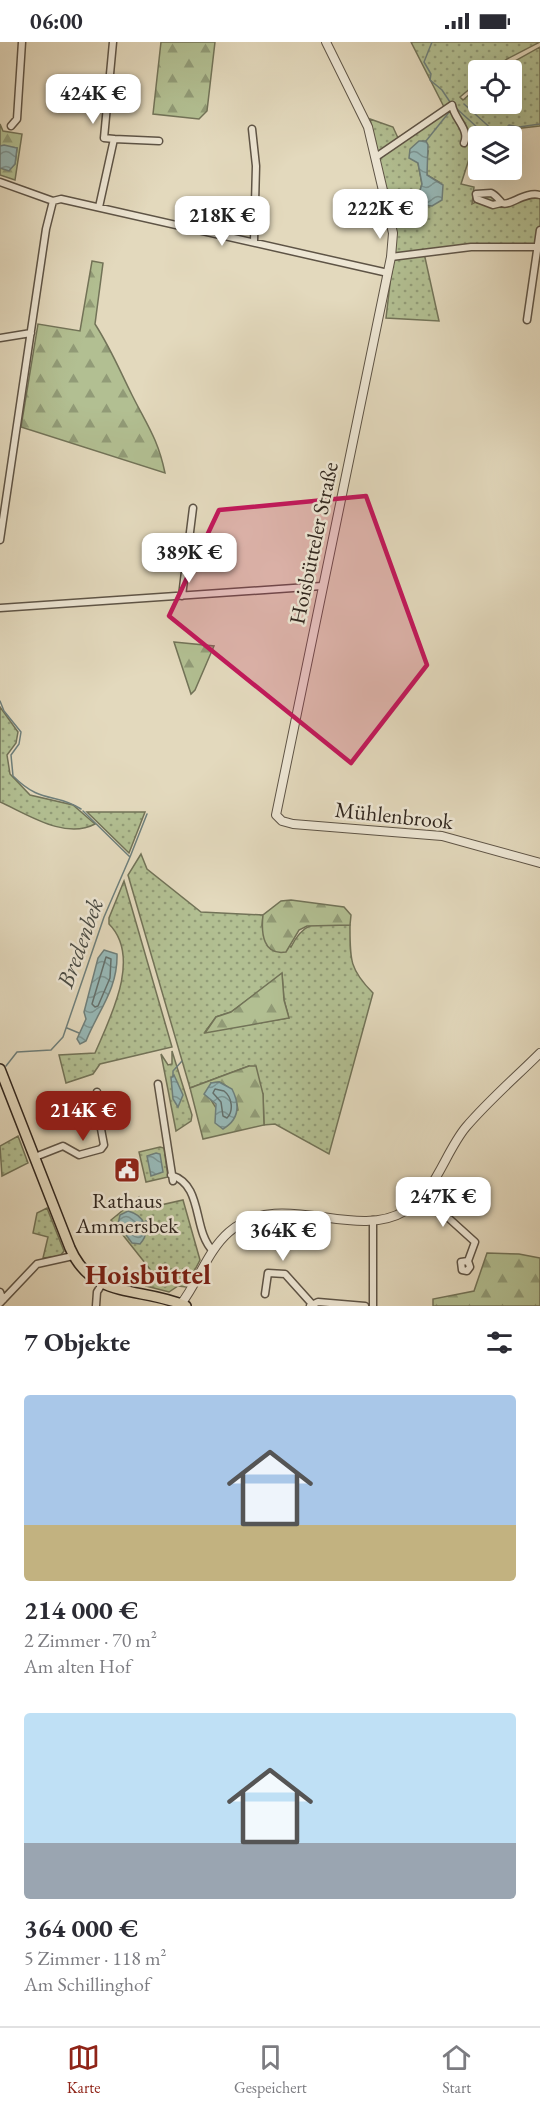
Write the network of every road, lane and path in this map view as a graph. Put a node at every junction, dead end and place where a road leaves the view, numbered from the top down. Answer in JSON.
{"nodes":[{"id":1,"x":22,"y":42,"type":"edge"},
{"id":2,"x":113,"y":42,"type":"edge"},
{"id":3,"x":326,"y":42,"type":"edge"},
{"id":4,"x":12,"y":126,"type":"dead end"},
{"id":5,"x":252,"y":129,"type":"dead end"},
{"id":6,"x":114,"y":139,"type":"junction"},
{"id":7,"x":159,"y":141,"type":"dead end"},
{"id":8,"x":464,"y":143,"type":"dead end"},
{"id":9,"x":376,"y":157,"type":"junction"},
{"id":10,"x":0,"y":182,"type":"edge"},
{"id":11,"x":540,"y":195,"type":"edge"},
{"id":12,"x":53,"y":201,"type":"junction"},
{"id":13,"x":501,"y":202,"type":"dead end"},
{"id":14,"x":99,"y":207,"type":"junction"},
{"id":15,"x":540,"y":230,"type":"edge"},
{"id":16,"x":254,"y":241,"type":"junction"},
{"id":17,"x":539,"y":247,"type":"edge"},
{"id":18,"x":391,"y":257,"type":"junction"},
{"id":19,"x":388,"y":273,"type":"junction"},
{"id":20,"x":527,"y":320,"type":"dead end"},
{"id":21,"x":31,"y":333,"type":"junction"},
{"id":22,"x":0,"y":338,"type":"edge"},
{"id":23,"x":193,"y":508,"type":"dead end"},
{"id":24,"x":0,"y":540,"type":"edge"},
{"id":25,"x":322,"y":586,"type":"junction"},
{"id":26,"x":182,"y":596,"type":"junction"},
{"id":27,"x":0,"y":608,"type":"edge"},
{"id":28,"x":279,"y":819,"type":"joint"},
{"id":29,"x":540,"y":863,"type":"edge"},
{"id":30,"x":540,"y":1053,"type":"edge"},
{"id":31,"x":1,"y":1071,"type":"edge"},
{"id":32,"x":158,"y":1084,"type":"dead end"},
{"id":33,"x":97,"y":1092,"type":"dead end"},
{"id":34,"x":34,"y":1157,"type":"junction"},
{"id":35,"x":423,"y":1195,"type":"junction"},
{"id":36,"x":373,"y":1220,"type":"junction"},
{"id":37,"x":213,"y":1251,"type":"junction"},
{"id":38,"x":74,"y":1256,"type":"junction"},
{"id":39,"x":468,"y":1261,"type":"dead end"},
{"id":40,"x":102,"y":1284,"type":"junction"},
{"id":41,"x":0,"y":1292,"type":"edge"},
{"id":42,"x":265,"y":1294,"type":"dead end"},
{"id":43,"x":2,"y":1301,"type":"edge"},
{"id":44,"x":182,"y":1305,"type":"edge"},
{"id":45,"x":311,"y":1305,"type":"edge"},
{"id":46,"x":96,"y":1306,"type":"edge"},
{"id":47,"x":365,"y":1306,"type":"edge"},
{"id":48,"x":373,"y":1306,"type":"edge"}],
"edges":[{"from":1,"to":4,"type":"street"},
{"from":2,"to":6,"type":"street"},
{"from":3,"to":9,"type":"street","name":"Hoisbütteler Straße"},
{"from":5,"to":16,"type":"street"},
{"from":6,"to":7,"type":"street"},
{"from":6,"to":14,"type":"street"},
{"from":8,"to":9,"type":"street"},
{"from":9,"to":18,"type":"street","name":"Hoisbütteler Straße"},
{"from":10,"to":12,"type":"street"},
{"from":11,"to":13,"type":"street"},
{"from":12,"to":14,"type":"street"},
{"from":12,"to":21,"type":"street"},
{"from":14,"to":16,"type":"street"},
{"from":15,"to":17,"type":"street"},
{"from":16,"to":19,"type":"street"},
{"from":17,"to":18,"type":"street"},
{"from":17,"to":20,"type":"street"},
{"from":18,"to":19,"type":"street","name":"Hoisbütteler Straße"},
{"from":19,"to":25,"type":"street","name":"Hoisbütteler Straße"},
{"from":21,"to":22,"type":"street"},
{"from":21,"to":24,"type":"street"},
{"from":23,"to":26,"type":"street"},
{"from":25,"to":26,"type":"street"},
{"from":25,"to":28,"type":"street","name":"Hoisbütteler Straße"},
{"from":26,"to":27,"type":"street"},
{"from":28,"to":29,"type":"street","name":"Mühlenbrook"},
{"from":30,"to":35,"type":"street"},
{"from":31,"to":34,"type":"main road"},
{"from":32,"to":37,"type":"street"},
{"from":33,"to":34,"type":"street"},
{"from":34,"to":38,"type":"main road"},
{"from":35,"to":36,"type":"street"},
{"from":35,"to":39,"type":"street"},
{"from":36,"to":37,"type":"street"},
{"from":36,"to":48,"type":"street"},
{"from":37,"to":44,"type":"street"},
{"from":38,"to":40,"type":"main road"},
{"from":38,"to":43,"type":"street"},
{"from":40,"to":44,"type":"main road"},
{"from":40,"to":46,"type":"street"},
{"from":41,"to":43,"type":"street"},
{"from":42,"to":45,"type":"street"},
{"from":45,"to":47,"type":"street"}]}
